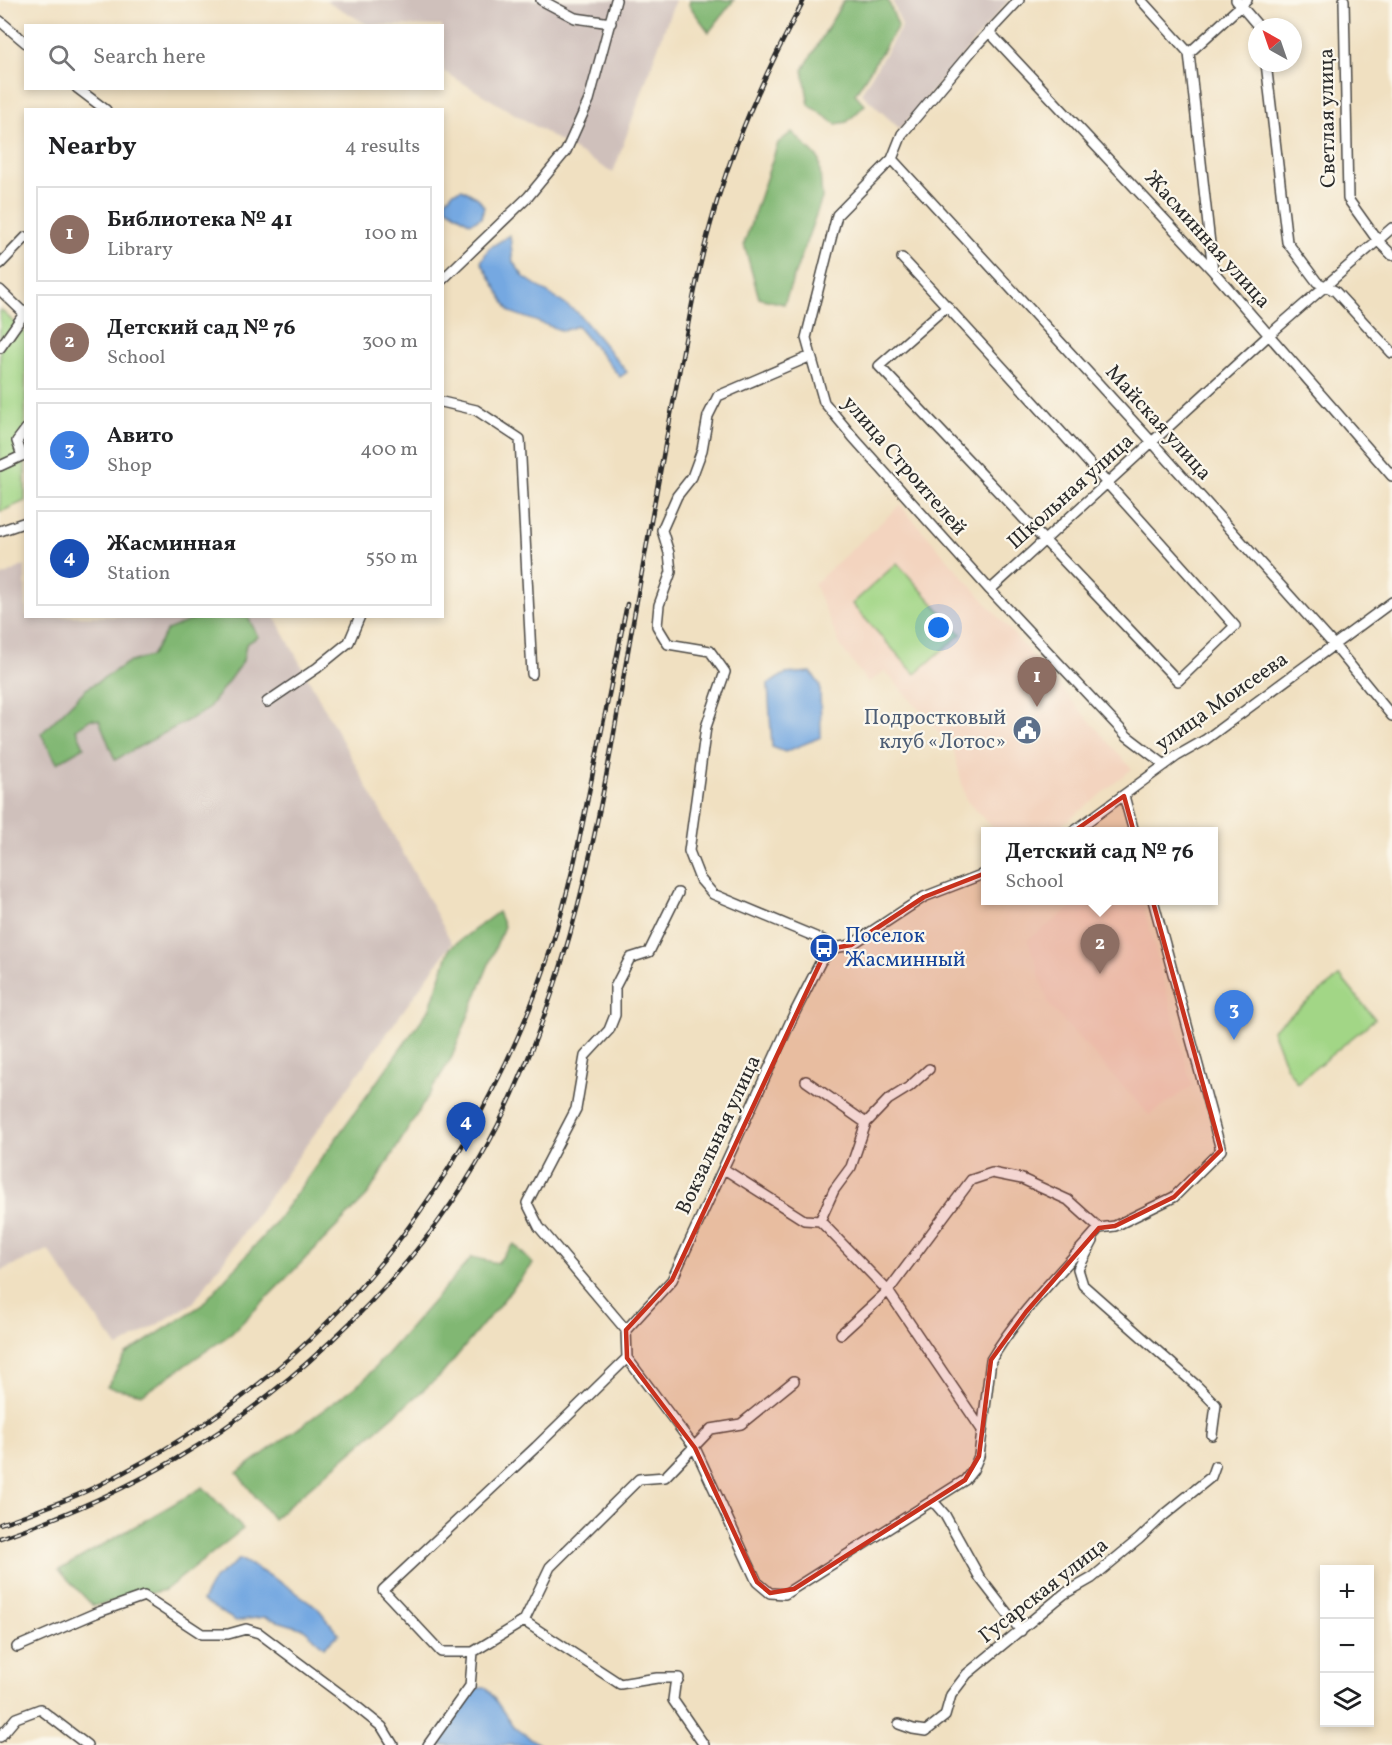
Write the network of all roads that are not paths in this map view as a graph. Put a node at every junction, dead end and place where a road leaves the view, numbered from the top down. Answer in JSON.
{"nodes":[{"id":1,"x":541,"y":0,"type":"edge"},
{"id":2,"x":616,"y":0,"type":"edge"},
{"id":3,"x":1018,"y":0,"type":"edge"},
{"id":4,"x":1141,"y":0,"type":"edge"},
{"id":5,"x":1344,"y":0,"type":"edge"},
{"id":6,"x":1241,"y":2,"type":"edge"},
{"id":7,"x":1252,"y":18,"type":"edge"},
{"id":8,"x":0,"y":21,"type":"edge"},
{"id":9,"x":611,"y":23,"type":"junction"},
{"id":10,"x":990,"y":33,"type":"junction"},
{"id":11,"x":24,"y":42,"type":"edge"},
{"id":12,"x":1189,"y":53,"type":"junction"},
{"id":13,"x":1267,"y":72,"type":"edge"},
{"id":14,"x":80,"y":90,"type":"edge"},
{"id":15,"x":103,"y":108,"type":"edge"},
{"id":16,"x":892,"y":159,"type":"junction"},
{"id":17,"x":1392,"y":228,"type":"edge"},
{"id":18,"x":24,"y":239,"type":"edge"},
{"id":19,"x":1378,"y":241,"type":"junction"},
{"id":20,"x":1392,"y":255,"type":"edge"},
{"id":21,"x":902,"y":258,"type":"dead end"},
{"id":22,"x":0,"y":264,"type":"edge"},
{"id":23,"x":1213,"y":271,"type":"junction"},
{"id":24,"x":444,"y":278,"type":"edge"},
{"id":25,"x":1325,"y":287,"type":"junction"},
{"id":26,"x":0,"y":290,"type":"edge"},
{"id":27,"x":947,"y":306,"type":"junction"},
{"id":28,"x":24,"y":312,"type":"edge"},
{"id":29,"x":24,"y":314,"type":"edge"},
{"id":30,"x":1269,"y":335,"type":"junction"},
{"id":31,"x":0,"y":348,"type":"edge"},
{"id":32,"x":1392,"y":353,"type":"edge"},
{"id":33,"x":811,"y":356,"type":"junction"},
{"id":34,"x":444,"y":402,"type":"edge"},
{"id":35,"x":24,"y":432,"type":"edge"},
{"id":36,"x":1152,"y":442,"type":"junction"},
{"id":37,"x":24,"y":455,"type":"edge"},
{"id":38,"x":0,"y":466,"type":"edge"},
{"id":39,"x":1392,"y":476,"type":"edge"},
{"id":40,"x":1107,"y":483,"type":"junction"},
{"id":41,"x":24,"y":523,"type":"edge"},
{"id":42,"x":0,"y":531,"type":"edge"},
{"id":43,"x":1044,"y":541,"type":"junction"},
{"id":44,"x":990,"y":590,"type":"junction"},
{"id":45,"x":1392,"y":602,"type":"edge"},
{"id":46,"x":359,"y":618,"type":"edge"},
{"id":47,"x":1333,"y":644,"type":"junction"},
{"id":48,"x":532,"y":674,"type":"dead end"},
{"id":49,"x":267,"y":702,"type":"dead end"},
{"id":50,"x":1392,"y":716,"type":"edge"},
{"id":51,"x":1165,"y":765,"type":"junction"},
{"id":52,"x":1124,"y":796,"type":"junction"},
{"id":53,"x":1079,"y":827,"type":"edge"},
{"id":54,"x":1133,"y":827,"type":"edge"},
{"id":55,"x":981,"y":875,"type":"edge"},
{"id":56,"x":678,"y":893,"type":"dead end"},
{"id":57,"x":1154,"y":905,"type":"edge"},
{"id":58,"x":834,"y":948,"type":"junction"},
{"id":59,"x":929,"y":1069,"type":"dead end"},
{"id":60,"x":806,"y":1081,"type":"dead end"},
{"id":61,"x":866,"y":1123,"type":"junction"},
{"id":62,"x":724,"y":1169,"type":"junction"},
{"id":63,"x":820,"y":1221,"type":"junction"},
{"id":64,"x":1099,"y":1228,"type":"junction"},
{"id":65,"x":888,"y":1290,"type":"junction"},
{"id":66,"x":626,"y":1330,"type":"junction"},
{"id":67,"x":841,"y":1334,"type":"dead end"},
{"id":68,"x":627,"y":1358,"type":"junction"},
{"id":69,"x":794,"y":1382,"type":"dead end"},
{"id":70,"x":982,"y":1430,"type":"junction"},
{"id":71,"x":1212,"y":1435,"type":"dead end"},
{"id":72,"x":694,"y":1448,"type":"junction"},
{"id":73,"x":1215,"y":1466,"type":"dead end"},
{"id":74,"x":932,"y":1500,"type":"junction"},
{"id":75,"x":524,"y":1621,"type":"junction"},
{"id":76,"x":1021,"y":1631,"type":"junction"},
{"id":77,"x":17,"y":1647,"type":"dead end"},
{"id":78,"x":473,"y":1652,"type":"junction"},
{"id":79,"x":899,"y":1724,"type":"dead end"},
{"id":80,"x":0,"y":1737,"type":"edge"},
{"id":81,"x":87,"y":1745,"type":"edge"},
{"id":82,"x":393,"y":1745,"type":"edge"},
{"id":83,"x":428,"y":1745,"type":"edge"},
{"id":84,"x":704,"y":1745,"type":"edge"}],
"edges":[{"from":1,"to":9,"type":"street"},
{"from":2,"to":9,"type":"street"},
{"from":3,"to":10,"type":"street","name":"улица Строителей"},
{"from":4,"to":12,"type":"street"},
{"from":5,"to":19,"type":"street","name":"Светлая улица"},
{"from":6,"to":7,"type":"street"},
{"from":6,"to":12,"type":"street"},
{"from":8,"to":11,"type":"street"},
{"from":9,"to":24,"type":"street"},
{"from":10,"to":16,"type":"street","name":"улица Строителей"},
{"from":10,"to":23,"type":"street","name":"Жасминная улица"},
{"from":12,"to":23,"type":"street"},
{"from":13,"to":25,"type":"street"},
{"from":14,"to":15,"type":"street"},
{"from":16,"to":33,"type":"street","name":"улица Строителей"},
{"from":16,"to":36,"type":"street","name":"Майская улица"},
{"from":17,"to":19,"type":"street","name":"Школьная улица"},
{"from":18,"to":22,"type":"street"},
{"from":19,"to":20,"type":"street","name":"Светлая улица"},
{"from":19,"to":25,"type":"street","name":"Школьная улица"},
{"from":21,"to":27,"type":"street"},
{"from":23,"to":30,"type":"street","name":"Жасминная улица"},
{"from":25,"to":30,"type":"street","name":"Школьная улица"},
{"from":25,"to":32,"type":"street"},
{"from":26,"to":28,"type":"street"},
{"from":27,"to":40,"type":"street"},
{"from":27,"to":43,"type":"street"},
{"from":29,"to":31,"type":"street"},
{"from":30,"to":36,"type":"street","name":"Школьная улица"},
{"from":30,"to":39,"type":"street","name":"Жасминная улица"},
{"from":33,"to":44,"type":"street","name":"улица Строителей"},
{"from":33,"to":58,"type":"street"},
{"from":34,"to":48,"type":"street"},
{"from":35,"to":37,"type":"street"},
{"from":36,"to":40,"type":"street","name":"Школьная улица"},
{"from":36,"to":47,"type":"street","name":"Майская улица"},
{"from":37,"to":38,"type":"street"},
{"from":40,"to":43,"type":"street","name":"Школьная улица"},
{"from":40,"to":43,"type":"street"},
{"from":41,"to":42,"type":"street"},
{"from":43,"to":44,"type":"street","name":"Школьная улица"},
{"from":44,"to":51,"type":"street","name":"улица Строителей"},
{"from":45,"to":47,"type":"street","name":"улица Моисеева"},
{"from":46,"to":49,"type":"street"},
{"from":47,"to":50,"type":"street","name":"Майская улица"},
{"from":47,"to":51,"type":"street","name":"улица Моисеева"},
{"from":51,"to":52,"type":"street","name":"улица Моисеева"},
{"from":52,"to":53,"type":"street","name":"улица Моисеева"},
{"from":52,"to":54,"type":"street"},
{"from":55,"to":58,"type":"street"},
{"from":56,"to":66,"type":"street"},
{"from":57,"to":64,"type":"street"},
{"from":58,"to":62,"type":"street","name":"Вокзальная улица"},
{"from":59,"to":61,"type":"street"},
{"from":60,"to":61,"type":"street"},
{"from":61,"to":63,"type":"street"},
{"from":62,"to":63,"type":"street"},
{"from":62,"to":66,"type":"street","name":"Вокзальная улица"},
{"from":63,"to":65,"type":"street"},
{"from":64,"to":65,"type":"street"},
{"from":64,"to":70,"type":"street"},
{"from":64,"to":71,"type":"street"},
{"from":65,"to":67,"type":"street"},
{"from":65,"to":70,"type":"street"},
{"from":66,"to":68,"type":"street"},
{"from":68,"to":72,"type":"street"},
{"from":68,"to":78,"type":"street"},
{"from":69,"to":72,"type":"street"},
{"from":70,"to":74,"type":"street"},
{"from":72,"to":74,"type":"street"},
{"from":72,"to":75,"type":"street"},
{"from":73,"to":76,"type":"street","name":"Гусарская улица"},
{"from":74,"to":76,"type":"street"},
{"from":75,"to":78,"type":"street"},
{"from":75,"to":84,"type":"street"},
{"from":76,"to":79,"type":"street","name":"Гусарская улица"},
{"from":77,"to":82,"type":"street"},
{"from":78,"to":83,"type":"street"},
{"from":80,"to":81,"type":"street"}]}
